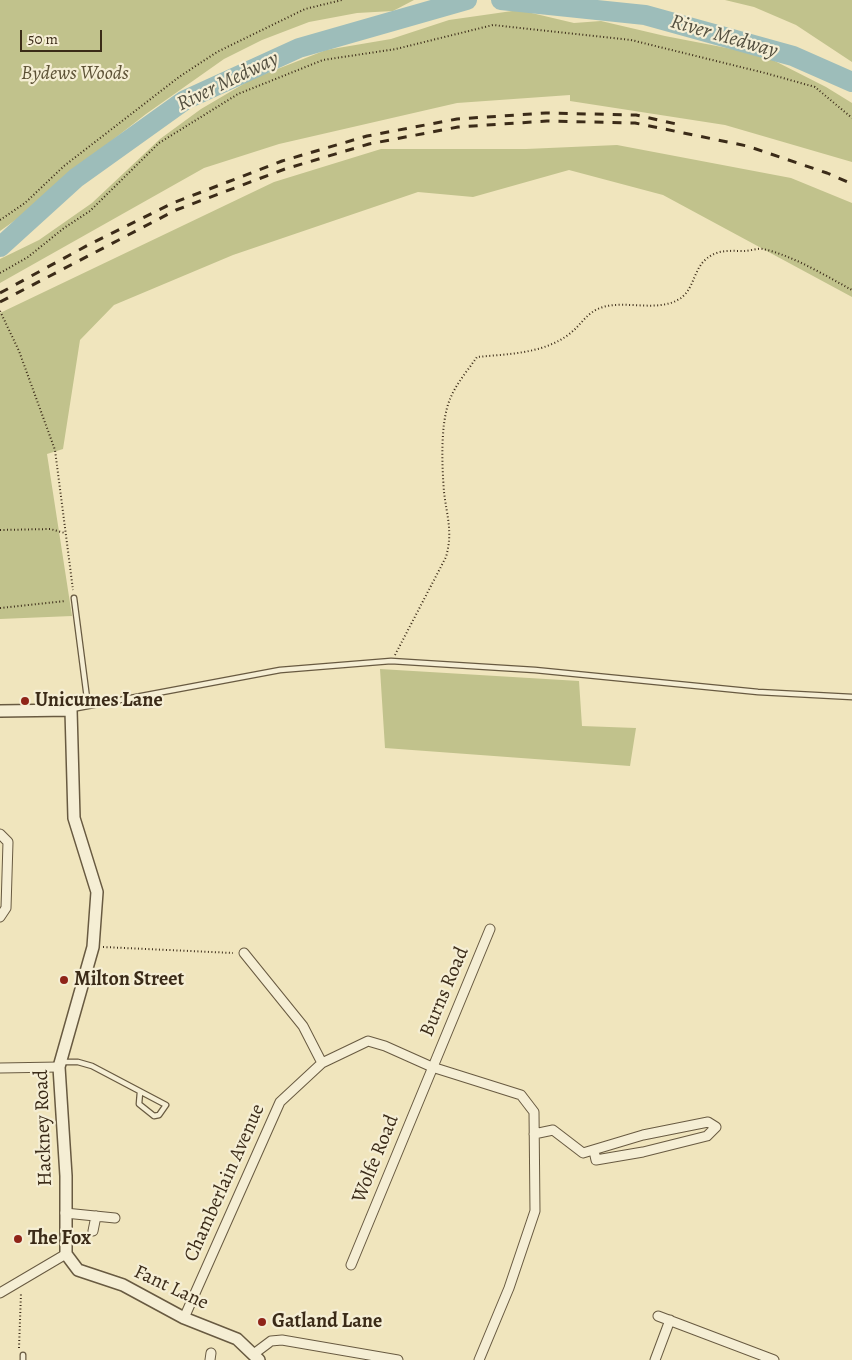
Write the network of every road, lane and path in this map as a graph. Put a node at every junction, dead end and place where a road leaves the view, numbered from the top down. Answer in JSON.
{"nodes":[{"id":1,"x":342,"y":0,"type":"edge"},
{"id":2,"x":852,"y":118,"type":"edge"},
{"id":3,"x":0,"y":220,"type":"edge"},
{"id":4,"x":0,"y":274,"type":"edge"},
{"id":5,"x":852,"y":290,"type":"edge"},
{"id":6,"x":0,"y":311,"type":"edge"},
{"id":7,"x":0,"y":530,"type":"edge"},
{"id":8,"x":66,"y":533,"type":"junction"},
{"id":9,"x":74,"y":598,"type":"junction"},
{"id":10,"x":0,"y":608,"type":"edge"},
{"id":11,"x":391,"y":661,"type":"junction"},
{"id":12,"x":852,"y":697,"type":"edge"},
{"id":13,"x":88,"y":706,"type":"junction"},
{"id":14,"x":71,"y":710,"type":"junction"},
{"id":15,"x":0,"y":711,"type":"edge"},
{"id":16,"x":0,"y":834,"type":"edge"},
{"id":17,"x":0,"y":917,"type":"edge"},
{"id":18,"x":490,"y":930,"type":"dead end"},
{"id":19,"x":93,"y":947,"type":"junction"},
{"id":20,"x":244,"y":954,"type":"joint"},
{"id":21,"x":322,"y":1063,"type":"junction"},
{"id":22,"x":59,"y":1064,"type":"junction"},
{"id":23,"x":432,"y":1067,"type":"junction"},
{"id":24,"x":0,"y":1068,"type":"edge"},
{"id":25,"x":140,"y":1092,"type":"junction"},
{"id":26,"x":534,"y":1134,"type":"junction"},
{"id":27,"x":644,"y":1135,"type":"junction"},
{"id":28,"x":594,"y":1150,"type":"junction"},
{"id":29,"x":643,"y":1152,"type":"junction"},
{"id":30,"x":65,"y":1213,"type":"junction"},
{"id":31,"x":96,"y":1216,"type":"junction"},
{"id":32,"x":115,"y":1218,"type":"dead end"},
{"id":33,"x":93,"y":1231,"type":"dead end"},
{"id":34,"x":66,"y":1254,"type":"junction"},
{"id":35,"x":351,"y":1265,"type":"dead end"},
{"id":36,"x":21,"y":1281,"type":"junction"},
{"id":37,"x":0,"y":1293,"type":"edge"},
{"id":38,"x":658,"y":1316,"type":"dead end"},
{"id":39,"x":184,"y":1318,"type":"junction"},
{"id":40,"x":670,"y":1320,"type":"junction"},
{"id":41,"x":23,"y":1357,"type":"edge"},
{"id":42,"x":257,"y":1357,"type":"edge"},
{"id":43,"x":398,"y":1360,"type":"edge"},
{"id":44,"x":479,"y":1360,"type":"edge"},
{"id":45,"x":655,"y":1360,"type":"edge"},
{"id":46,"x":774,"y":1360,"type":"edge"}],
"edges":[{"from":1,"to":3,"type":"path"},
{"from":2,"to":4,"type":"path"},
{"from":5,"to":11,"type":"path"},
{"from":6,"to":8,"type":"path"},
{"from":7,"to":8,"type":"path"},
{"from":8,"to":9,"type":"path"},
{"from":9,"to":10,"type":"path"},
{"from":9,"to":13,"type":"lane"},
{"from":11,"to":12,"type":"lane"},
{"from":11,"to":13,"type":"lane"},
{"from":13,"to":14,"type":"lane"},
{"from":14,"to":15,"type":"street"},
{"from":14,"to":19,"type":"street","name":"Hackney Road"},
{"from":16,"to":17,"type":"street"},
{"from":18,"to":23,"type":"street","name":"Burns Road"},
{"from":19,"to":20,"type":"path"},
{"from":19,"to":22,"type":"street","name":"Hackney Road"},
{"from":20,"to":21,"type":"street"},
{"from":21,"to":23,"type":"street","name":"Chamberlain Avenue"},
{"from":21,"to":39,"type":"street","name":"Chamberlain Avenue"},
{"from":22,"to":24,"type":"street"},
{"from":22,"to":25,"type":"lane"},
{"from":22,"to":30,"type":"street","name":"Hackney Road"},
{"from":23,"to":26,"type":"street","name":"Chamberlain Avenue"},
{"from":23,"to":35,"type":"street","name":"Wolfe Road"},
{"from":25,"to":25,"type":"lane"},
{"from":26,"to":28,"type":"street"},
{"from":26,"to":44,"type":"street","name":"Chamberlain Avenue"},
{"from":27,"to":28,"type":"street"},
{"from":27,"to":29,"type":"street"},
{"from":27,"to":29,"type":"street"},
{"from":28,"to":29,"type":"street"},
{"from":30,"to":31,"type":"street"},
{"from":30,"to":34,"type":"street","name":"Hackney Road"},
{"from":31,"to":32,"type":"street"},
{"from":31,"to":33,"type":"street"},
{"from":34,"to":36,"type":"street"},
{"from":34,"to":39,"type":"street","name":"Fant Lane"},
{"from":36,"to":37,"type":"street"},
{"from":36,"to":41,"type":"path"},
{"from":38,"to":40,"type":"street"},
{"from":39,"to":42,"type":"street","name":"Fant Lane"},
{"from":40,"to":45,"type":"street"},
{"from":40,"to":46,"type":"street"},
{"from":42,"to":43,"type":"street"}]}
